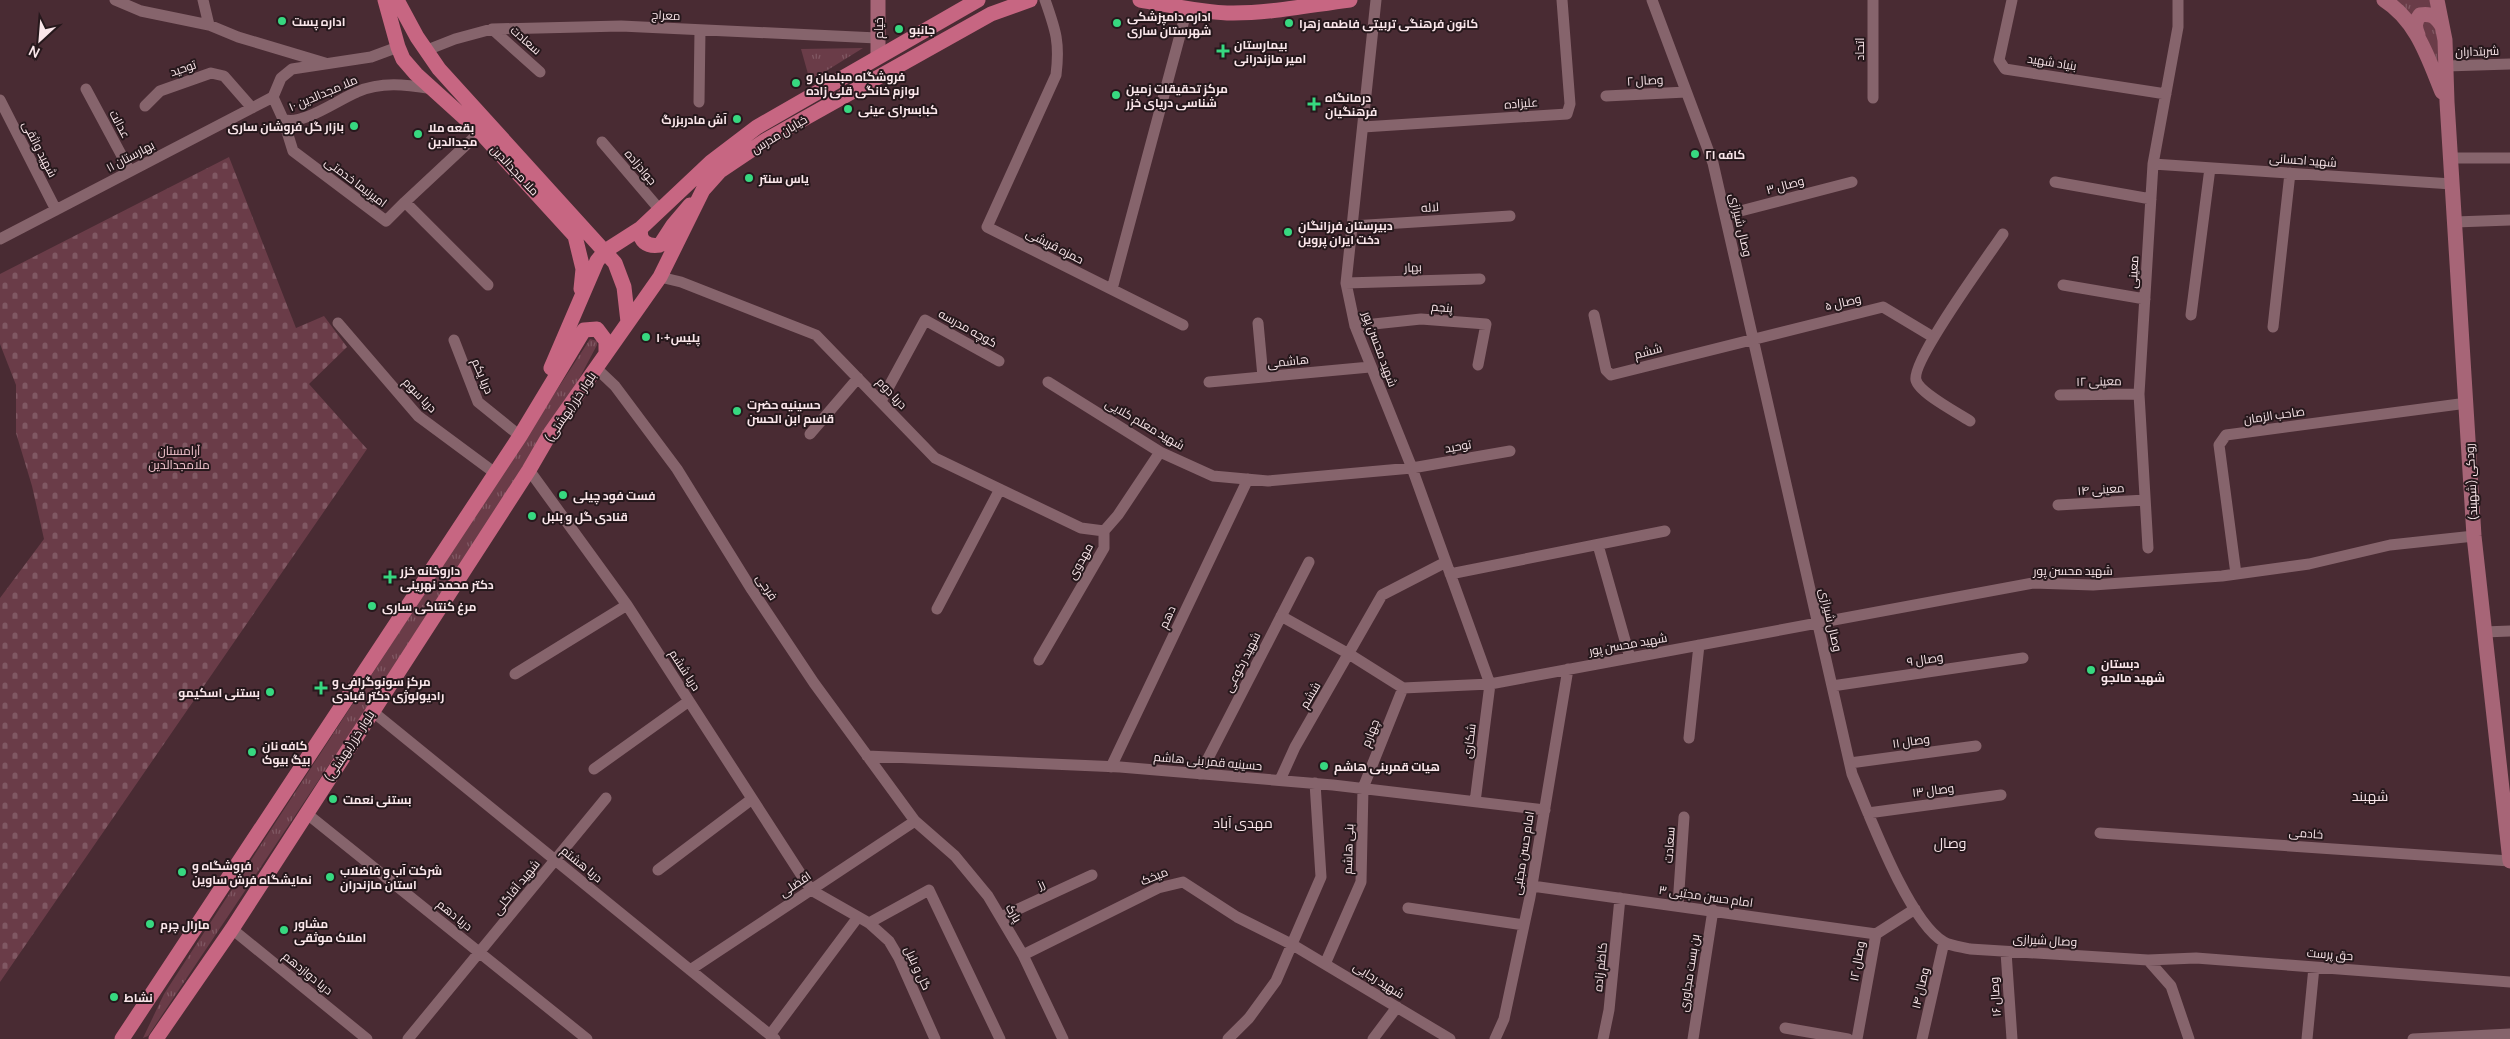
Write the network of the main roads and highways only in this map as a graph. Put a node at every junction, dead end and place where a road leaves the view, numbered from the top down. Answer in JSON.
{"nodes":[{"id":1,"x":385,"y":0,"type":"edge"},
{"id":2,"x":397,"y":0,"type":"edge"},
{"id":3,"x":878,"y":0,"type":"edge"},
{"id":4,"x":978,"y":0,"type":"edge"},
{"id":5,"x":1030,"y":0,"type":"edge"},
{"id":6,"x":1140,"y":0,"type":"edge"},
{"id":7,"x":1350,"y":0,"type":"edge"},
{"id":8,"x":2384,"y":0,"type":"edge"},
{"id":9,"x":2437,"y":0,"type":"edge"},
{"id":10,"x":1163,"y":2,"type":"edge"},
{"id":11,"x":2442,"y":26,"type":"junction"},
{"id":12,"x":2418,"y":35,"type":"junction"},
{"id":13,"x":418,"y":37,"type":"junction"},
{"id":14,"x":398,"y":47,"type":"junction"},
{"id":15,"x":878,"y":56,"type":"junction"},
{"id":16,"x":2447,"y":102,"type":"junction"},
{"id":17,"x":703,"y":190,"type":"junction"},
{"id":18,"x":641,"y":228,"type":"junction"},
{"id":19,"x":605,"y":251,"type":"junction"},
{"id":20,"x":580,"y":305,"type":"junction"},
{"id":21,"x":628,"y":322,"type":"junction"},
{"id":22,"x":606,"y":352,"type":"junction"},
{"id":23,"x":520,"y":436,"type":"junction"},
{"id":24,"x":2509,"y":845,"type":"edge"},
{"id":25,"x":2510,"y":861,"type":"edge"},
{"id":26,"x":159,"y":1037,"type":"edge"},
{"id":27,"x":123,"y":1039,"type":"edge"}],
"edges":[{"from":1,"to":14,"type":"main road","name":"ملا مجدالدین"},
{"from":2,"to":13,"type":"main road","name":"ملا مجدالدین"},
{"from":3,"to":15,"type":"main road","name":"خیام"},
{"from":4,"to":15,"type":"main road","name":"خیابان مدرس"},
{"from":5,"to":17,"type":"main road","name":"خیابان مدرس"},
{"from":6,"to":10,"type":"main road"},
{"from":7,"to":10,"type":"main road"},
{"from":8,"to":12,"type":"main road","name":"رودکی (شهبند)"},
{"from":9,"to":11,"type":"main road","name":"رودکی (شهبند)"},
{"from":11,"to":12,"type":"main road"},
{"from":11,"to":16,"type":"main road","name":"رودکی (شهبند)"},
{"from":12,"to":16,"type":"main road","name":"رودکی (شهبند)"},
{"from":13,"to":14,"type":"main road"},
{"from":13,"to":19,"type":"main road","name":"ملا مجدالدین"},
{"from":14,"to":20,"type":"main road","name":"ملا مجدالدین"},
{"from":15,"to":18,"type":"main road","name":"خیابان مدرس"},
{"from":16,"to":24,"type":"main road","name":"رودکی (شهبند)"},
{"from":17,"to":18,"type":"main road"},
{"from":17,"to":21,"type":"main road","name":"خیابان مدرس"},
{"from":18,"to":19,"type":"main road","name":"خیابان مدرس"},
{"from":19,"to":20,"type":"main road"},
{"from":19,"to":21,"type":"main road","name":"ملا مجدالدین"},
{"from":20,"to":23,"type":"main road"},
{"from":21,"to":22,"type":"main road","name":"خیابان مدرس"},
{"from":22,"to":23,"type":"main road"},
{"from":22,"to":26,"type":"main road","name":"بلوار خزر(بهشتی)"},
{"from":23,"to":27,"type":"main road"},
{"from":24,"to":25,"type":"main road","name":"رودکی (شهبند)"}]}
